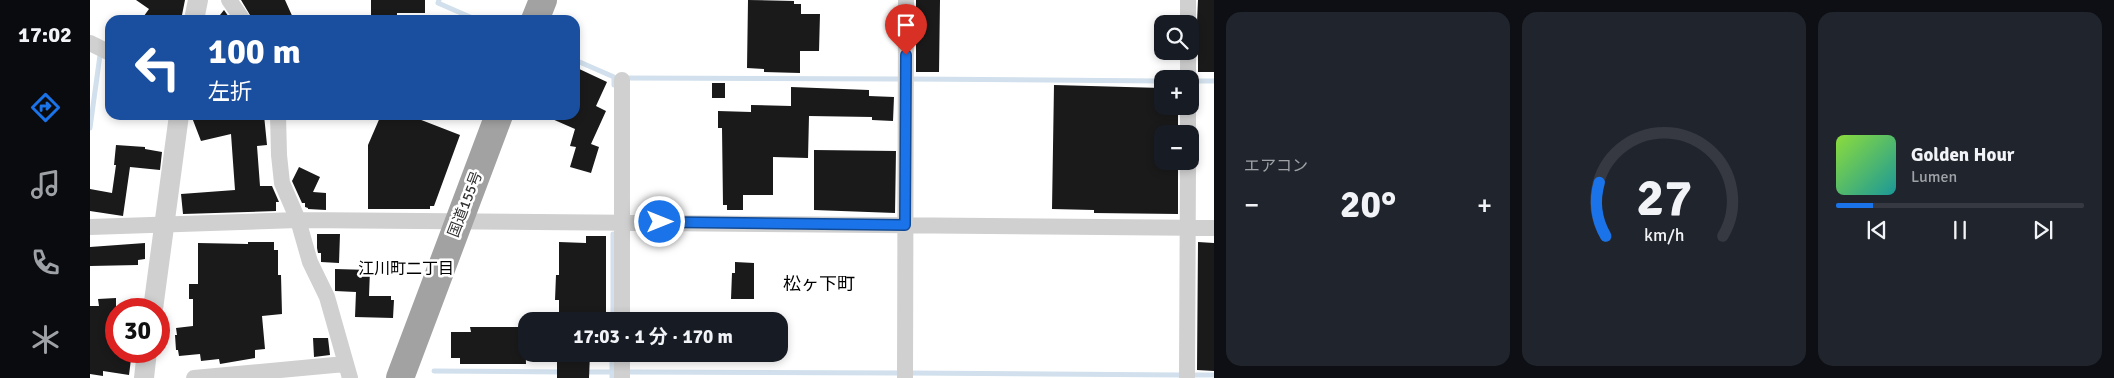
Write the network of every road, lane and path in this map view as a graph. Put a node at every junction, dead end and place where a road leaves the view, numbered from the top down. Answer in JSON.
{"nodes":[{"id":1,"x":198,"y":0,"type":"edge"},
{"id":2,"x":229,"y":0,"type":"edge"},
{"id":3,"x":543,"y":0,"type":"edge"},
{"id":4,"x":906,"y":0,"type":"edge"},
{"id":5,"x":1188,"y":0,"type":"edge"},
{"id":6,"x":195,"y":15,"type":"edge"},
{"id":7,"x":240,"y":15,"type":"edge"},
{"id":8,"x":537,"y":15,"type":"edge"},
{"id":9,"x":1188,"y":15,"type":"edge"},
{"id":10,"x":90,"y":43,"type":"edge"},
{"id":11,"x":105,"y":50,"type":"edge"},
{"id":12,"x":622,"y":80,"type":"dead end"},
{"id":13,"x":178,"y":120,"type":"edge"},
{"id":14,"x":278,"y":120,"type":"edge"},
{"id":15,"x":497,"y":120,"type":"edge"},
{"id":16,"x":1188,"y":170,"type":"edge"},
{"id":17,"x":298,"y":220,"type":"junction"},
{"id":18,"x":459,"y":221,"type":"junction"},
{"id":19,"x":622,"y":222,"type":"junction"},
{"id":20,"x":164,"y":225,"type":"junction"},
{"id":21,"x":905,"y":225,"type":"junction"},
{"id":22,"x":90,"y":227,"type":"edge"},
{"id":23,"x":1188,"y":228,"type":"junction"},
{"id":24,"x":1214,"y":228,"type":"edge"},
{"id":25,"x":154,"y":298,"type":"edge"},
{"id":26,"x":622,"y":312,"type":"edge"},
{"id":27,"x":622,"y":362,"type":"edge"},
{"id":28,"x":146,"y":363,"type":"edge"},
{"id":29,"x":348,"y":371,"type":"edge"},
{"id":30,"x":144,"y":378,"type":"edge"},
{"id":31,"x":194,"y":378,"type":"edge"},
{"id":32,"x":400,"y":378,"type":"edge"},
{"id":33,"x":622,"y":378,"type":"edge"},
{"id":34,"x":905,"y":378,"type":"edge"},
{"id":35,"x":1187,"y":378,"type":"edge"}],
"edges":[{"from":1,"to":6,"type":"street"},
{"from":2,"to":7,"type":"street"},
{"from":3,"to":8,"type":"highway"},
{"from":4,"to":21,"type":"street"},
{"from":5,"to":9,"type":"street"},
{"from":10,"to":11,"type":"street"},
{"from":12,"to":19,"type":"street"},
{"from":13,"to":20,"type":"street"},
{"from":14,"to":17,"type":"street"},
{"from":15,"to":18,"type":"highway","name":"国道155号"},
{"from":16,"to":23,"type":"street"},
{"from":17,"to":18,"type":"street"},
{"from":17,"to":20,"type":"street"},
{"from":17,"to":29,"type":"street"},
{"from":18,"to":19,"type":"street"},
{"from":18,"to":32,"type":"highway","name":"国道155号"},
{"from":19,"to":21,"type":"street"},
{"from":19,"to":26,"type":"street"},
{"from":20,"to":22,"type":"street"},
{"from":20,"to":25,"type":"street"},
{"from":21,"to":23,"type":"street"},
{"from":21,"to":34,"type":"street"},
{"from":23,"to":24,"type":"street"},
{"from":23,"to":35,"type":"street"},
{"from":27,"to":33,"type":"street"},
{"from":28,"to":30,"type":"street"},
{"from":29,"to":31,"type":"street"}]}
